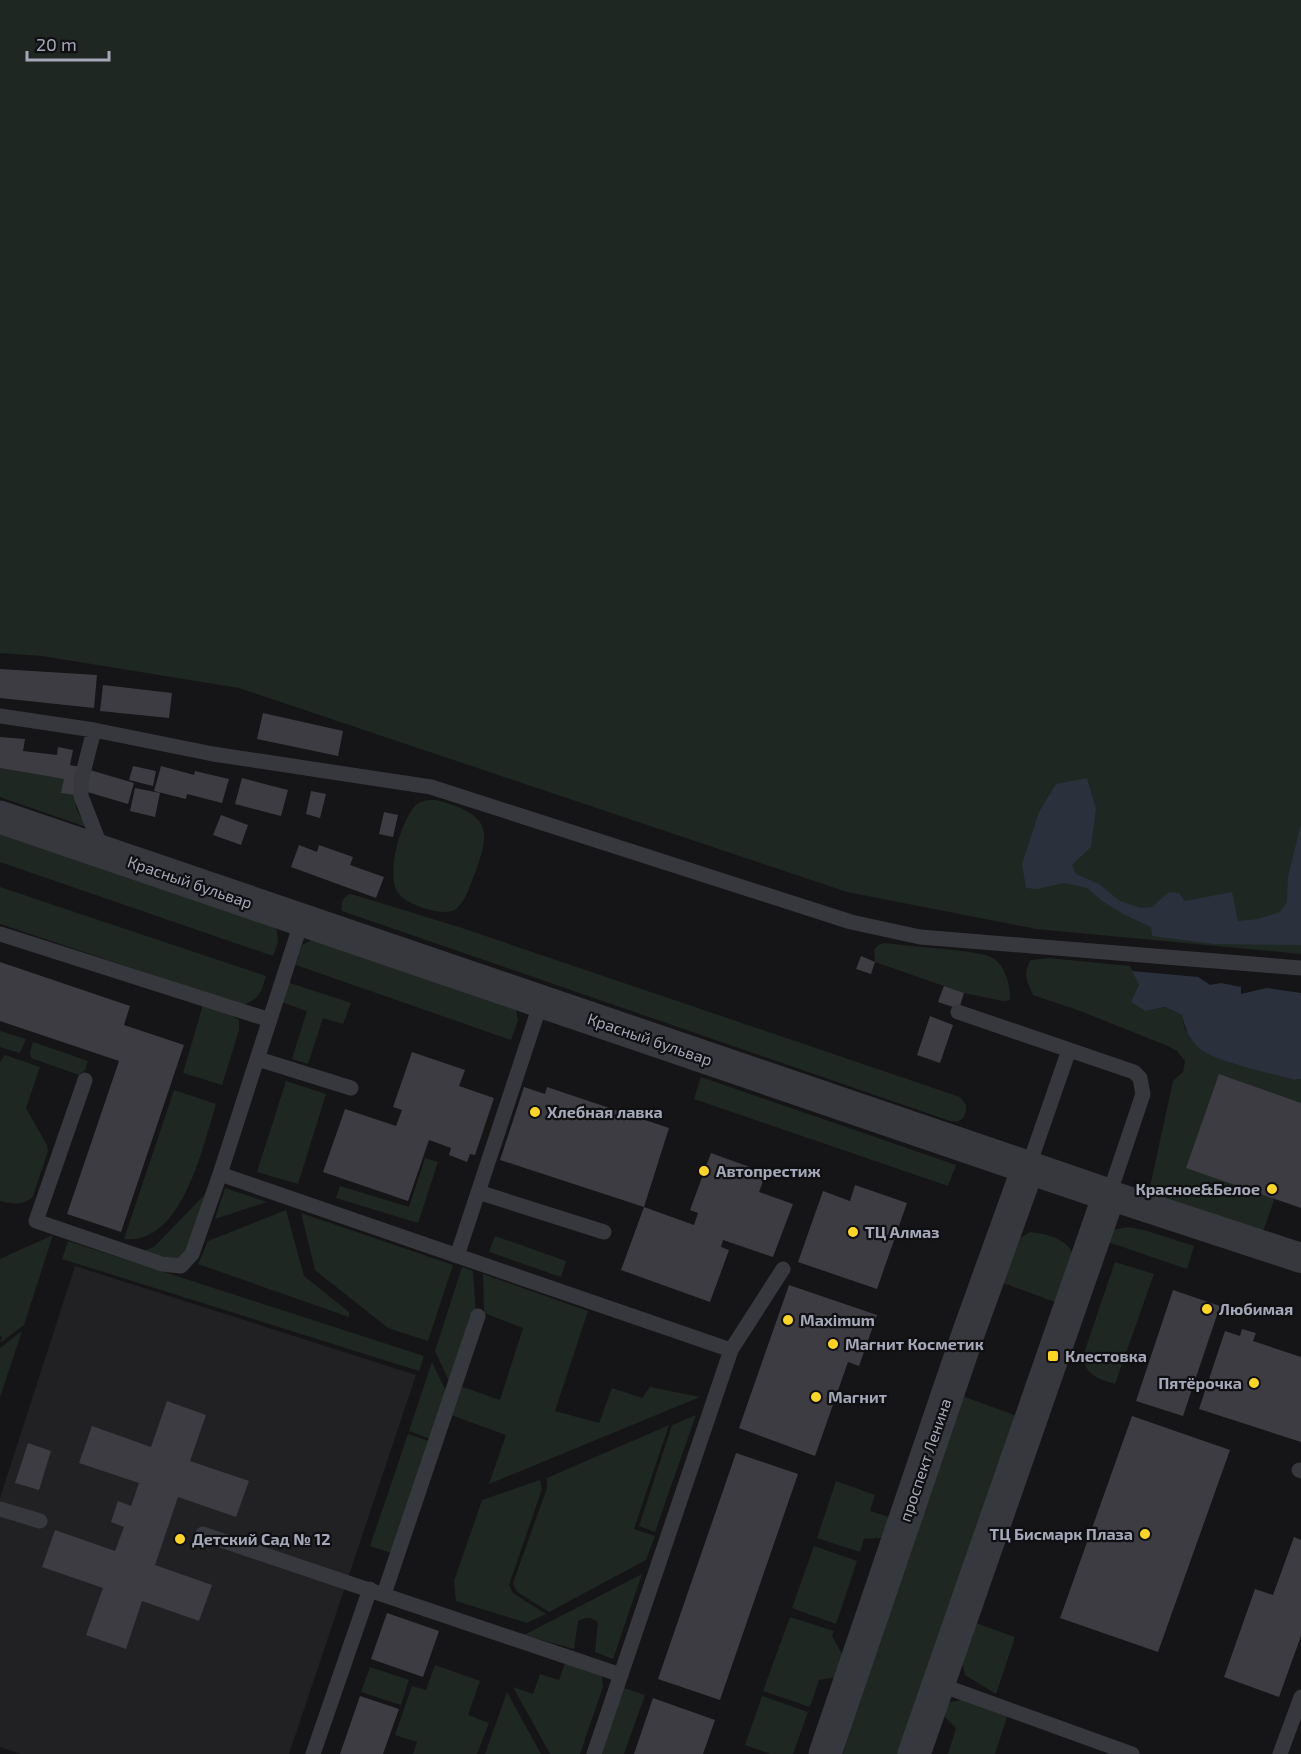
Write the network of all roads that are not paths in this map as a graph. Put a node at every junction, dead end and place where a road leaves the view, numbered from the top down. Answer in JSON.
{"nodes":[{"id":1,"x":0,"y":716,"type":"edge"},
{"id":2,"x":94,"y":730,"type":"junction"},
{"id":3,"x":0,"y":817,"type":"edge"},
{"id":4,"x":104,"y":852,"type":"junction"},
{"id":5,"x":302,"y":920,"type":"junction"},
{"id":6,"x":0,"y":934,"type":"edge"},
{"id":7,"x":1301,"y":968,"type":"edge"},
{"id":8,"x":541,"y":1002,"type":"junction"},
{"id":9,"x":958,"y":1012,"type":"dead end"},
{"id":10,"x":270,"y":1020,"type":"junction"},
{"id":11,"x":1069,"y":1050,"type":"junction"},
{"id":12,"x":258,"y":1059,"type":"junction"},
{"id":13,"x":85,"y":1080,"type":"dead end"},
{"id":14,"x":351,"y":1088,"type":"dead end"},
{"id":15,"x":1028,"y":1168,"type":"junction"},
{"id":16,"x":220,"y":1174,"type":"junction"},
{"id":17,"x":478,"y":1192,"type":"junction"},
{"id":18,"x":1108,"y":1195,"type":"junction"},
{"id":19,"x":604,"y":1232,"type":"dead end"},
{"id":20,"x":457,"y":1256,"type":"junction"},
{"id":21,"x":1301,"y":1258,"type":"edge"},
{"id":22,"x":783,"y":1269,"type":"dead end"},
{"id":23,"x":478,"y":1316,"type":"dead end"},
{"id":24,"x":731,"y":1350,"type":"junction"},
{"id":25,"x":0,"y":1509,"type":"edge"},
{"id":26,"x":40,"y":1521,"type":"dead end"},
{"id":27,"x":203,"y":1534,"type":"dead end"},
{"id":28,"x":377,"y":1591,"type":"junction"},
{"id":29,"x":621,"y":1675,"type":"junction"},
{"id":30,"x":938,"y":1684,"type":"junction"},
{"id":31,"x":1301,"y":1697,"type":"edge"},
{"id":32,"x":313,"y":1754,"type":"edge"},
{"id":33,"x":594,"y":1754,"type":"edge"},
{"id":34,"x":825,"y":1754,"type":"edge"},
{"id":35,"x":914,"y":1754,"type":"edge"},
{"id":36,"x":1132,"y":1754,"type":"edge"},
{"id":37,"x":1280,"y":1754,"type":"edge"}],
"edges":[{"from":1,"to":2,"type":"lane"},
{"from":2,"to":4,"type":"lane"},
{"from":2,"to":7,"type":"lane"},
{"from":3,"to":4,"type":"street","name":"Красный бульвар"},
{"from":4,"to":5,"type":"street","name":"Красный бульвар"},
{"from":5,"to":8,"type":"street","name":"Красный бульвар"},
{"from":5,"to":10,"type":"lane"},
{"from":6,"to":10,"type":"lane"},
{"from":8,"to":15,"type":"street","name":"Красный бульвар"},
{"from":8,"to":17,"type":"lane"},
{"from":9,"to":11,"type":"lane"},
{"from":10,"to":12,"type":"lane"},
{"from":11,"to":15,"type":"lane"},
{"from":11,"to":18,"type":"lane"},
{"from":12,"to":14,"type":"lane"},
{"from":12,"to":16,"type":"lane"},
{"from":13,"to":16,"type":"lane"},
{"from":15,"to":18,"type":"street","name":"Красный бульвар"},
{"from":15,"to":34,"type":"street","name":"проспект Ленина"},
{"from":16,"to":20,"type":"lane"},
{"from":17,"to":19,"type":"lane"},
{"from":17,"to":20,"type":"lane"},
{"from":18,"to":21,"type":"street","name":"Красный бульвар"},
{"from":18,"to":30,"type":"street"},
{"from":20,"to":24,"type":"lane"},
{"from":22,"to":24,"type":"lane"},
{"from":23,"to":28,"type":"lane"},
{"from":24,"to":29,"type":"lane"},
{"from":25,"to":26,"type":"lane"},
{"from":27,"to":28,"type":"lane"},
{"from":28,"to":29,"type":"lane"},
{"from":28,"to":32,"type":"lane"},
{"from":29,"to":33,"type":"lane"},
{"from":30,"to":35,"type":"street"},
{"from":30,"to":36,"type":"lane"},
{"from":31,"to":37,"type":"lane"}]}
